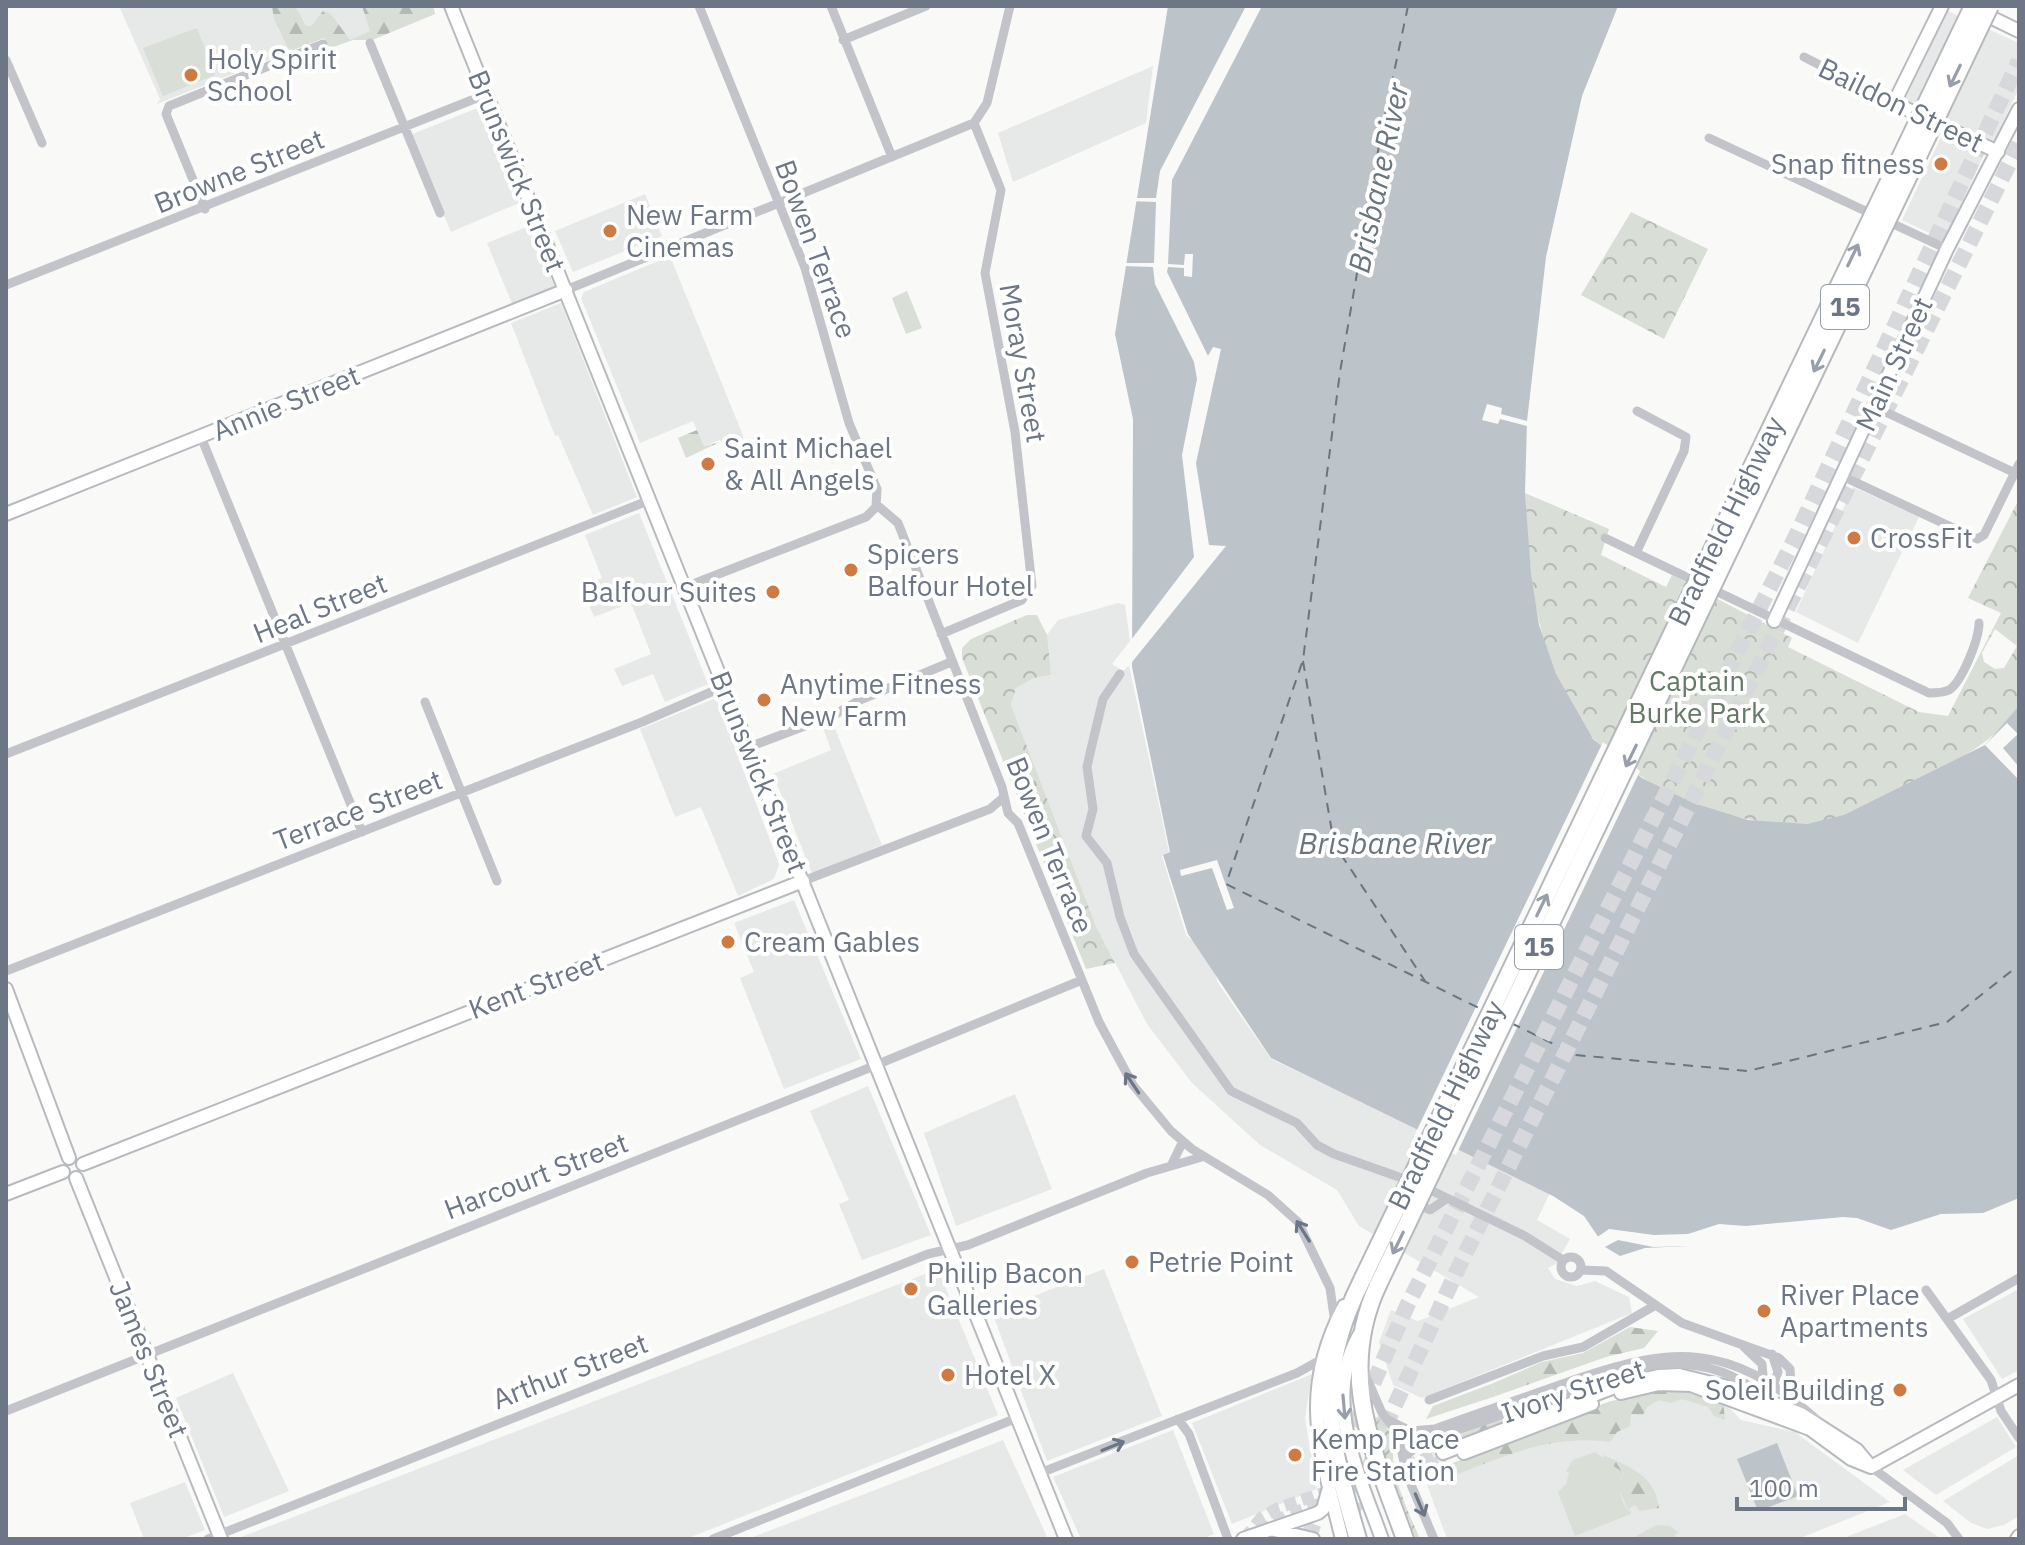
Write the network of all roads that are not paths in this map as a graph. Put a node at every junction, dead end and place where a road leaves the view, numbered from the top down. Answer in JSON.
{"nodes":[{"id":1,"x":451,"y":6,"type":"edge"},
{"id":2,"x":699,"y":6,"type":"edge"},
{"id":3,"x":831,"y":6,"type":"edge"},
{"id":4,"x":926,"y":6,"type":"edge"},
{"id":5,"x":1010,"y":6,"type":"edge"},
{"id":6,"x":1942,"y":6,"type":"edge"},
{"id":7,"x":1970,"y":6,"type":"edge"},
{"id":8,"x":1990,"y":6,"type":"edge"},
{"id":9,"x":2019,"y":31,"type":"edge"},
{"id":10,"x":843,"y":40,"type":"junction"},
{"id":11,"x":370,"y":43,"type":"dead end"},
{"id":12,"x":323,"y":44,"type":"dead end"},
{"id":13,"x":1804,"y":57,"type":"dead end"},
{"id":14,"x":6,"y":60,"type":"edge"},
{"id":15,"x":487,"y":94,"type":"junction"},
{"id":16,"x":1894,"y":103,"type":"junction"},
{"id":17,"x":2018,"y":114,"type":"edge"},
{"id":18,"x":974,"y":123,"type":"junction"},
{"id":19,"x":405,"y":128,"type":"junction"},
{"id":20,"x":1709,"y":138,"type":"dead end"},
{"id":21,"x":42,"y":143,"type":"dead end"},
{"id":22,"x":1998,"y":152,"type":"junction"},
{"id":23,"x":892,"y":157,"type":"junction"},
{"id":24,"x":779,"y":203,"type":"junction"},
{"id":25,"x":205,"y":209,"type":"junction"},
{"id":26,"x":440,"y":213,"type":"dead end"},
{"id":27,"x":1947,"y":249,"type":"junction"},
{"id":28,"x":6,"y":285,"type":"edge"},
{"id":29,"x":566,"y":290,"type":"junction"},
{"id":30,"x":1875,"y":407,"type":"junction"},
{"id":31,"x":1637,"y":411,"type":"dead end"},
{"id":32,"x":201,"y":437,"type":"junction"},
{"id":33,"x":2016,"y":468,"type":"edge"},
{"id":34,"x":1842,"y":476,"type":"junction"},
{"id":35,"x":650,"y":500,"type":"junction"},
{"id":36,"x":877,"y":505,"type":"junction"},
{"id":37,"x":6,"y":514,"type":"edge"},
{"id":38,"x":1605,"y":538,"type":"dead end"},
{"id":39,"x":1636,"y":553,"type":"junction"},
{"id":40,"x":685,"y":587,"type":"junction"},
{"id":41,"x":1774,"y":621,"type":"junction"},
{"id":42,"x":1979,"y":623,"type":"dead end"},
{"id":43,"x":941,"y":634,"type":"junction"},
{"id":44,"x":285,"y":645,"type":"junction"},
{"id":45,"x":951,"y":662,"type":"junction"},
{"id":46,"x":1120,"y":674,"type":"dead end"},
{"id":47,"x":725,"y":686,"type":"junction"},
{"id":48,"x":425,"y":702,"type":"dead end"},
{"id":49,"x":749,"y":747,"type":"junction"},
{"id":50,"x":6,"y":754,"type":"edge"},
{"id":51,"x":461,"y":793,"type":"junction"},
{"id":52,"x":1004,"y":797,"type":"junction"},
{"id":53,"x":990,"y":809,"type":"junction"},
{"id":54,"x":1008,"y":813,"type":"junction"},
{"id":55,"x":362,"y":832,"type":"junction"},
{"id":56,"x":497,"y":881,"type":"dead end"},
{"id":57,"x":803,"y":881,"type":"junction"},
{"id":58,"x":6,"y":971,"type":"edge"},
{"id":59,"x":1082,"y":980,"type":"junction"},
{"id":60,"x":6,"y":989,"type":"edge"},
{"id":61,"x":876,"y":1064,"type":"junction"},
{"id":62,"x":1183,"y":1141,"type":"junction"},
{"id":63,"x":1202,"y":1157,"type":"junction"},
{"id":64,"x":69,"y":1158,"type":"junction"},
{"id":65,"x":83,"y":1164,"type":"junction"},
{"id":66,"x":1172,"y":1164,"type":"junction"},
{"id":67,"x":63,"y":1172,"type":"junction"},
{"id":68,"x":76,"y":1178,"type":"junction"},
{"id":69,"x":1404,"y":1178,"type":"junction"},
{"id":70,"x":6,"y":1194,"type":"edge"},
{"id":71,"x":1446,"y":1199,"type":"junction"},
{"id":72,"x":950,"y":1249,"type":"junction"},
{"id":73,"x":1563,"y":1260,"type":"junction"},
{"id":74,"x":1581,"y":1270,"type":"junction"},
{"id":75,"x":2019,"y":1278,"type":"edge"},
{"id":76,"x":1368,"y":1281,"type":"junction"},
{"id":77,"x":1926,"y":1290,"type":"dead end"},
{"id":78,"x":1654,"y":1306,"type":"junction"},
{"id":79,"x":1949,"y":1318,"type":"junction"},
{"id":80,"x":1335,"y":1323,"type":"junction"},
{"id":81,"x":1361,"y":1332,"type":"junction"},
{"id":82,"x":1741,"y":1344,"type":"junction"},
{"id":83,"x":147,"y":1353,"type":"junction"},
{"id":84,"x":1772,"y":1354,"type":"junction"},
{"id":85,"x":1324,"y":1358,"type":"junction"},
{"id":86,"x":1359,"y":1360,"type":"junction"},
{"id":87,"x":1762,"y":1379,"type":"junction"},
{"id":88,"x":2019,"y":1385,"type":"edge"},
{"id":89,"x":1773,"y":1386,"type":"junction"},
{"id":90,"x":1998,"y":1397,"type":"junction"},
{"id":91,"x":1765,"y":1399,"type":"junction"},
{"id":92,"x":1792,"y":1399,"type":"junction"},
{"id":93,"x":1429,"y":1400,"type":"dead end"},
{"id":94,"x":1744,"y":1402,"type":"junction"},
{"id":95,"x":6,"y":1411,"type":"edge"},
{"id":96,"x":1017,"y":1418,"type":"junction"},
{"id":97,"x":1178,"y":1419,"type":"junction"},
{"id":98,"x":1388,"y":1420,"type":"junction"},
{"id":99,"x":1816,"y":1427,"type":"junction"},
{"id":100,"x":2019,"y":1438,"type":"edge"},
{"id":101,"x":1405,"y":1457,"type":"junction"},
{"id":102,"x":1871,"y":1467,"type":"junction"},
{"id":103,"x":1040,"y":1473,"type":"junction"},
{"id":104,"x":1329,"y":1488,"type":"junction"},
{"id":105,"x":1266,"y":1531,"type":"junction"},
{"id":106,"x":216,"y":1537,"type":"edge"},
{"id":107,"x":713,"y":1539,"type":"edge"},
{"id":108,"x":1066,"y":1539,"type":"edge"},
{"id":109,"x":1228,"y":1539,"type":"edge"},
{"id":110,"x":1243,"y":1539,"type":"edge"},
{"id":111,"x":1313,"y":1539,"type":"edge"},
{"id":112,"x":1342,"y":1539,"type":"edge"},
{"id":113,"x":1358,"y":1539,"type":"edge"},
{"id":114,"x":1382,"y":1539,"type":"edge"},
{"id":115,"x":1405,"y":1539,"type":"edge"},
{"id":116,"x":1434,"y":1539,"type":"edge"},
{"id":117,"x":1959,"y":1539,"type":"edge"}],
"edges":[{"from":1,"to":15,"type":"street","name":"Brunswick Street"},
{"from":2,"to":24,"type":"street","name":"Bowen Terrace"},
{"from":3,"to":10,"type":"street"},
{"from":4,"to":10,"type":"street"},
{"from":5,"to":18,"type":"street"},
{"from":6,"to":16,"type":"street"},
{"from":7,"to":9,"type":"street"},
{"from":76,"to":7,"type":"highway","name":"Bradfield Highway","number":"15","one_way":true,"bridge":true},
{"from":8,"to":76,"type":"highway","name":"Bradfield Highway","number":"15","one_way":true,"bridge":true},
{"from":10,"to":23,"type":"street"},
{"from":11,"to":19,"type":"street"},
{"from":12,"to":25,"type":"street"},
{"from":13,"to":16,"type":"street","name":"Baildon Street"},
{"from":14,"to":21,"type":"street"},
{"from":15,"to":19,"type":"street","name":"Browne Street"},
{"from":15,"to":29,"type":"street","name":"Brunswick Street"},
{"from":16,"to":22,"type":"street","name":"Baildon Street"},
{"from":17,"to":22,"type":"street","name":"Main Street"},
{"from":18,"to":23,"type":"street"},
{"from":18,"to":43,"type":"street","name":"Moray Street"},
{"from":19,"to":25,"type":"street","name":"Browne Street"},
{"from":19,"to":26,"type":"street"},
{"from":20,"to":27,"type":"street"},
{"from":22,"to":27,"type":"street","name":"Main Street"},
{"from":23,"to":24,"type":"street"},
{"from":24,"to":29,"type":"street"},
{"from":24,"to":36,"type":"street","name":"Bowen Terrace"},
{"from":25,"to":28,"type":"street","name":"Browne Street"},
{"from":27,"to":30,"type":"street","name":"Main Street"},
{"from":29,"to":32,"type":"street","name":"Annie Street"},
{"from":29,"to":35,"type":"street","name":"Brunswick Street"},
{"from":30,"to":33,"type":"street"},
{"from":30,"to":34,"type":"street","name":"Main Street"},
{"from":31,"to":39,"type":"street"},
{"from":32,"to":37,"type":"street","name":"Annie Street"},
{"from":32,"to":44,"type":"street"},
{"from":33,"to":34,"type":"street"},
{"from":34,"to":41,"type":"street","name":"Main Street"},
{"from":35,"to":40,"type":"street","name":"Brunswick Street"},
{"from":35,"to":44,"type":"street","name":"Heal Street"},
{"from":36,"to":40,"type":"street"},
{"from":36,"to":43,"type":"street","name":"Bowen Terrace"},
{"from":38,"to":39,"type":"street"},
{"from":39,"to":41,"type":"street"},
{"from":40,"to":47,"type":"street","name":"Brunswick Street"},
{"from":41,"to":42,"type":"street"},
{"from":43,"to":45,"type":"street","name":"Bowen Terrace"},
{"from":44,"to":50,"type":"street","name":"Heal Street"},
{"from":44,"to":55,"type":"street"},
{"from":45,"to":49,"type":"street"},
{"from":45,"to":52,"type":"street","name":"Bowen Terrace"},
{"from":46,"to":69,"type":"street"},
{"from":47,"to":49,"type":"street","name":"Brunswick Street"},
{"from":47,"to":51,"type":"street","name":"Terrace Street"},
{"from":48,"to":51,"type":"street"},
{"from":49,"to":57,"type":"street","name":"Brunswick Street"},
{"from":51,"to":55,"type":"street","name":"Terrace Street"},
{"from":51,"to":56,"type":"street"},
{"from":52,"to":53,"type":"street","name":"Kent Street"},
{"from":52,"to":54,"type":"street","name":"Bowen Terrace"},
{"from":53,"to":54,"type":"street"},
{"from":53,"to":57,"type":"street","name":"Kent Street"},
{"from":54,"to":59,"type":"street","name":"Bowen Terrace"},
{"from":55,"to":58,"type":"street","name":"Terrace Street"},
{"from":57,"to":61,"type":"street","name":"Brunswick Street"},
{"from":57,"to":65,"type":"street","name":"Kent Street"},
{"from":59,"to":61,"type":"street","name":"Harcourt Street"},
{"from":62,"to":59,"type":"street","name":"Bowen Terrace","one_way":true},
{"from":60,"to":64,"type":"street"},
{"from":61,"to":72,"type":"street","name":"Brunswick Street"},
{"from":61,"to":83,"type":"street","name":"Harcourt Street"},
{"from":62,"to":63,"type":"street","name":"Bowen Terrace"},
{"from":62,"to":66,"type":"street"},
{"from":63,"to":66,"type":"street","name":"Arthur Street"},
{"from":80,"to":63,"type":"street","name":"Bowen Terrace","one_way":true},
{"from":64,"to":65,"type":"street"},
{"from":64,"to":67,"type":"street"},
{"from":65,"to":68,"type":"street"},
{"from":66,"to":72,"type":"street","name":"Arthur Street"},
{"from":67,"to":68,"type":"street"},
{"from":67,"to":70,"type":"street"},
{"from":68,"to":83,"type":"street","name":"James Street"},
{"from":69,"to":71,"type":"street"},
{"from":69,"to":71,"type":"street"},
{"from":71,"to":73,"type":"street"},
{"from":72,"to":96,"type":"street","name":"Brunswick Street"},
{"from":72,"to":106,"type":"street","name":"Arthur Street"},
{"from":73,"to":74,"type":"street"},
{"from":73,"to":74,"type":"street"},
{"from":74,"to":78,"type":"street"},
{"from":75,"to":79,"type":"street"},
{"from":76,"to":80,"type":"street"},
{"from":76,"to":81,"type":"highway","name":"Bradfield Highway","number":"15"},
{"from":76,"to":113,"type":"highway","name":"Bradfield Highway","number":"15"},
{"from":77,"to":79,"type":"street"},
{"from":78,"to":82,"type":"street"},
{"from":78,"to":93,"type":"street"},
{"from":79,"to":90,"type":"street"},
{"from":80,"to":85,"type":"street"},
{"from":81,"to":86,"type":"highway","number":"15"},
{"from":81,"to":114,"type":"street","one_way":true},
{"from":82,"to":84,"type":"street"},
{"from":82,"to":87,"type":"street"},
{"from":83,"to":95,"type":"street","name":"Harcourt Street"},
{"from":83,"to":106,"type":"street","name":"James Street"},
{"from":84,"to":89,"type":"street"},
{"from":84,"to":92,"type":"street"},
{"from":85,"to":97,"type":"street"},
{"from":85,"to":104,"type":"street"},
{"from":86,"to":98,"type":"street"},
{"from":86,"to":115,"type":"highway","number":"15"},
{"from":87,"to":89,"type":"street","name":"Ivory Street"},
{"from":87,"to":91,"type":"street"},
{"from":87,"to":98,"type":"street","name":"Ivory Street"},
{"from":88,"to":90,"type":"street"},
{"from":89,"to":91,"type":"street"},
{"from":89,"to":92,"type":"street","name":"Ivory Street"},
{"from":90,"to":100,"type":"street"},
{"from":90,"to":102,"type":"street"},
{"from":91,"to":94,"type":"street"},
{"from":91,"to":94,"type":"street","name":"Ivory Street"},
{"from":91,"to":99,"type":"street"},
{"from":91,"to":101,"type":"street","name":"Ivory Street"},
{"from":92,"to":99,"type":"street","name":"Ivory Street"},
{"from":94,"to":99,"type":"street","name":"Ivory Street"},
{"from":96,"to":103,"type":"street","name":"Brunswick Street"},
{"from":96,"to":107,"type":"street"},
{"from":103,"to":97,"type":"street","one_way":true},
{"from":97,"to":109,"type":"street"},
{"from":98,"to":101,"type":"street"},
{"from":99,"to":102,"type":"street"},
{"from":101,"to":116,"type":"street","one_way":true},
{"from":102,"to":117,"type":"street"},
{"from":103,"to":108,"type":"street","name":"Brunswick Street"},
{"from":104,"to":105,"type":"street"},
{"from":104,"to":112,"type":"street"},
{"from":105,"to":110,"type":"street"},
{"from":105,"to":111,"type":"street"}]}
